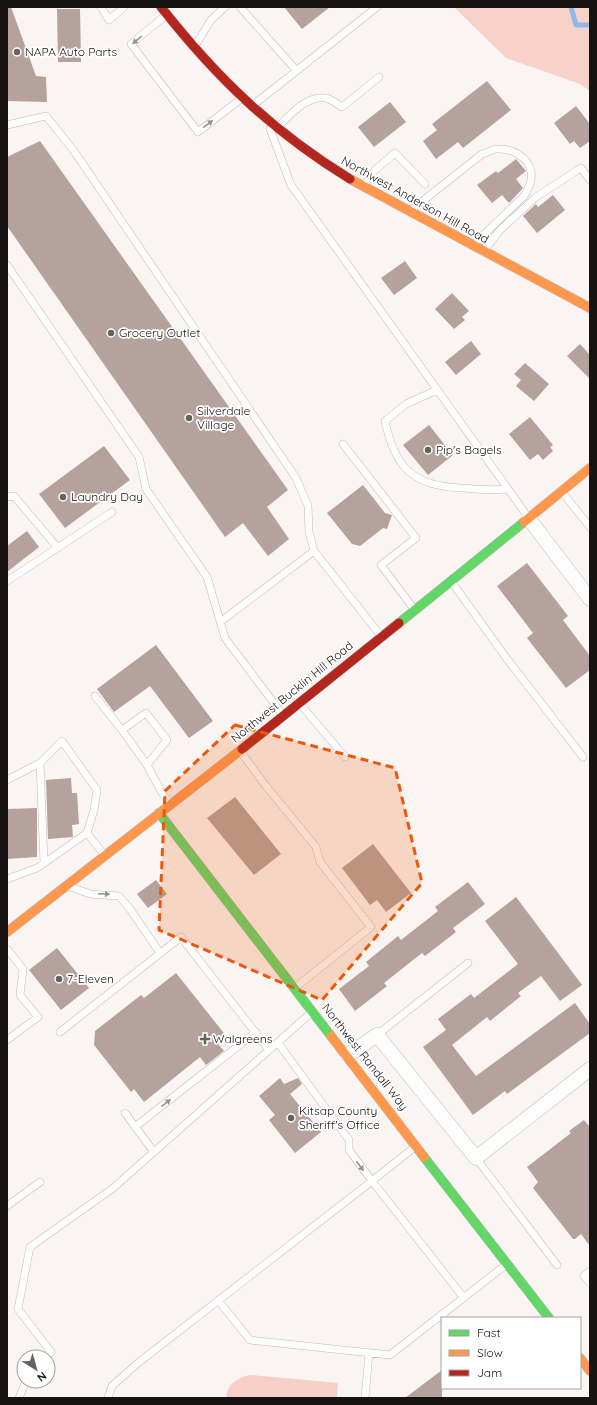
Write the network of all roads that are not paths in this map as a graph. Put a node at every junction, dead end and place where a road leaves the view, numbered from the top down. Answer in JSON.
{"nodes":[{"id":1,"x":101,"y":7,"type":"edge"},
{"id":2,"x":124,"y":7,"type":"edge"},
{"id":3,"x":225,"y":7,"type":"edge"},
{"id":4,"x":240,"y":7,"type":"edge"},
{"id":5,"x":377,"y":7,"type":"edge"},
{"id":6,"x":166,"y":10,"type":"edge"},
{"id":7,"x":194,"y":48,"type":"junction"},
{"id":8,"x":296,"y":70,"type":"junction"},
{"id":9,"x":379,"y":77,"type":"dead end"},
{"id":10,"x":243,"y":98,"type":"junction"},
{"id":11,"x":251,"y":106,"type":"junction"},
{"id":12,"x":267,"y":122,"type":"junction"},
{"id":13,"x":7,"y":125,"type":"edge"},
{"id":14,"x":276,"y":128,"type":"junction"},
{"id":15,"x":590,"y":180,"type":"edge"},
{"id":16,"x":425,"y":184,"type":"dead end"},
{"id":17,"x":363,"y":187,"type":"junction"},
{"id":18,"x":408,"y":212,"type":"junction"},
{"id":19,"x":472,"y":246,"type":"junction"},
{"id":20,"x":483,"y":252,"type":"junction"},
{"id":21,"x":7,"y":265,"type":"edge"},
{"id":22,"x":590,"y":308,"type":"edge"},
{"id":23,"x":437,"y":390,"type":"junction"},
{"id":24,"x":343,"y":444,"type":"dead end"},
{"id":25,"x":590,"y":468,"type":"edge"},
{"id":26,"x":507,"y":488,"type":"junction"},
{"id":27,"x":561,"y":492,"type":"junction"},
{"id":28,"x":7,"y":497,"type":"edge"},
{"id":29,"x":112,"y":512,"type":"dead end"},
{"id":30,"x":529,"y":519,"type":"junction"},
{"id":31,"x":590,"y":527,"type":"edge"},
{"id":32,"x":57,"y":547,"type":"junction"},
{"id":33,"x":314,"y":551,"type":"junction"},
{"id":34,"x":7,"y":581,"type":"edge"},
{"id":35,"x":451,"y":581,"type":"junction"},
{"id":36,"x":590,"y":599,"type":"edge"},
{"id":37,"x":414,"y":610,"type":"junction"},
{"id":38,"x":220,"y":622,"type":"junction"},
{"id":39,"x":381,"y":636,"type":"junction"},
{"id":40,"x":95,"y":696,"type":"dead end"},
{"id":41,"x":299,"y":702,"type":"junction"},
{"id":42,"x":283,"y":715,"type":"junction"},
{"id":43,"x":122,"y":730,"type":"junction"},
{"id":44,"x":239,"y":749,"type":"junction"},
{"id":45,"x":345,"y":757,"type":"dead end"},
{"id":46,"x":583,"y":757,"type":"dead end"},
{"id":47,"x":40,"y":763,"type":"junction"},
{"id":48,"x":147,"y":765,"type":"junction"},
{"id":49,"x":7,"y":780,"type":"edge"},
{"id":50,"x":170,"y":804,"type":"junction"},
{"id":51,"x":159,"y":813,"type":"junction"},
{"id":52,"x":87,"y":833,"type":"junction"},
{"id":53,"x":105,"y":856,"type":"junction"},
{"id":54,"x":44,"y":863,"type":"junction"},
{"id":55,"x":7,"y":879,"type":"edge"},
{"id":56,"x":66,"y":885,"type":"junction"},
{"id":57,"x":7,"y":932,"type":"edge"},
{"id":58,"x":7,"y":948,"type":"edge"},
{"id":59,"x":160,"y":953,"type":"junction"},
{"id":60,"x":468,"y":963,"type":"dead end"},
{"id":61,"x":296,"y":987,"type":"junction"},
{"id":62,"x":314,"y":1011,"type":"junction"},
{"id":63,"x":60,"y":1032,"type":"dead end"},
{"id":64,"x":256,"y":1032,"type":"junction"},
{"id":65,"x":377,"y":1035,"type":"junction"},
{"id":66,"x":7,"y":1040,"type":"edge"},
{"id":67,"x":278,"y":1043,"type":"junction"},
{"id":68,"x":269,"y":1050,"type":"junction"},
{"id":69,"x":348,"y":1055,"type":"junction"},
{"id":70,"x":590,"y":1069,"type":"edge"},
{"id":71,"x":124,"y":1113,"type":"dead end"},
{"id":72,"x":135,"y":1127,"type":"junction"},
{"id":73,"x":417,"y":1145,"type":"junction"},
{"id":74,"x":154,"y":1152,"type":"junction"},
{"id":75,"x":476,"y":1158,"type":"junction"},
{"id":76,"x":372,"y":1181,"type":"junction"},
{"id":77,"x":40,"y":1182,"type":"dead end"},
{"id":78,"x":7,"y":1206,"type":"edge"},
{"id":79,"x":507,"y":1263,"type":"junction"},
{"id":80,"x":557,"y":1265,"type":"dead end"},
{"id":81,"x":590,"y":1271,"type":"edge"},
{"id":82,"x":590,"y":1283,"type":"edge"},
{"id":83,"x":464,"y":1298,"type":"junction"},
{"id":84,"x":218,"y":1300,"type":"junction"},
{"id":85,"x":548,"y":1317,"type":"edge"},
{"id":86,"x":49,"y":1349,"type":"edge"},
{"id":87,"x":369,"y":1353,"type":"junction"},
{"id":88,"x":581,"y":1359,"type":"edge"},
{"id":89,"x":590,"y":1371,"type":"edge"},
{"id":90,"x":108,"y":1398,"type":"edge"},
{"id":91,"x":365,"y":1398,"type":"edge"}],
"edges":[{"from":1,"to":2,"type":"lane"},
{"from":3,"to":7,"type":"lane"},
{"from":4,"to":8,"type":"lane"},
{"from":5,"to":8,"type":"lane"},
{"from":6,"to":7,"type":"main road","name":"Northwest Anderson Hill Road"},
{"from":6,"to":10,"type":"lane","one_way":true},
{"from":7,"to":10,"type":"main road","name":"Northwest Anderson Hill Road"},
{"from":8,"to":11,"type":"lane"},
{"from":9,"to":14,"type":"lane"},
{"from":10,"to":11,"type":"main road","name":"Northwest Anderson Hill Road"},
{"from":11,"to":12,"type":"main road","name":"Northwest Anderson Hill Road"},
{"from":12,"to":14,"type":"main road","name":"Northwest Anderson Hill Road"},
{"from":12,"to":23,"type":"lane"},
{"from":13,"to":33,"type":"lane"},
{"from":14,"to":17,"type":"main road","name":"Northwest Anderson Hill Road"},
{"from":15,"to":20,"type":"lane"},
{"from":16,"to":17,"type":"lane"},
{"from":17,"to":18,"type":"main road","name":"Northwest Anderson Hill Road"},
{"from":18,"to":19,"type":"main road","name":"Northwest Anderson Hill Road"},
{"from":18,"to":19,"type":"lane"},
{"from":19,"to":20,"type":"main road","name":"Northwest Anderson Hill Road"},
{"from":20,"to":22,"type":"main road","name":"Northwest Anderson Hill Road"},
{"from":21,"to":38,"type":"lane"},
{"from":23,"to":26,"type":"lane"},
{"from":23,"to":26,"type":"lane"},
{"from":24,"to":37,"type":"lane"},
{"from":25,"to":27,"type":"main road","name":"Northwest Bucklin Hill Road"},
{"from":26,"to":30,"type":"lane"},
{"from":27,"to":30,"type":"main road","name":"Northwest Bucklin Hill Road"},
{"from":27,"to":31,"type":"lane"},
{"from":28,"to":32,"type":"lane"},
{"from":29,"to":32,"type":"lane"},
{"from":30,"to":35,"type":"main road","name":"Northwest Bucklin Hill Road"},
{"from":30,"to":36,"type":"street"},
{"from":32,"to":34,"type":"lane"},
{"from":33,"to":38,"type":"lane"},
{"from":33,"to":39,"type":"lane"},
{"from":35,"to":37,"type":"main road","name":"Northwest Bucklin Hill Road"},
{"from":35,"to":46,"type":"lane"},
{"from":37,"to":39,"type":"main road","name":"Northwest Bucklin Hill Road"},
{"from":38,"to":42,"type":"lane"},
{"from":39,"to":41,"type":"main road","name":"Northwest Bucklin Hill Road"},
{"from":40,"to":43,"type":"lane"},
{"from":41,"to":42,"type":"main road","name":"Northwest Bucklin Hill Road"},
{"from":41,"to":45,"type":"lane"},
{"from":42,"to":44,"type":"main road","name":"Northwest Bucklin Hill Road"},
{"from":43,"to":48,"type":"lane"},
{"from":43,"to":48,"type":"lane"},
{"from":44,"to":50,"type":"main road","name":"Northwest Bucklin Hill Road"},
{"from":44,"to":61,"type":"lane"},
{"from":47,"to":49,"type":"lane"},
{"from":47,"to":52,"type":"lane"},
{"from":47,"to":54,"type":"lane"},
{"from":48,"to":50,"type":"lane"},
{"from":50,"to":51,"type":"main road","name":"Northwest Bucklin Hill Road"},
{"from":51,"to":53,"type":"main road","name":"Northwest Bucklin Hill Road"},
{"from":51,"to":61,"type":"main road","name":"Northwest Randall Way"},
{"from":52,"to":53,"type":"lane"},
{"from":52,"to":54,"type":"lane"},
{"from":53,"to":56,"type":"main road","name":"Northwest Bucklin Hill Road"},
{"from":54,"to":55,"type":"lane"},
{"from":56,"to":57,"type":"main road","name":"Northwest Bucklin Hill Road"},
{"from":56,"to":59,"type":"lane","one_way":true},
{"from":58,"to":66,"type":"lane"},
{"from":59,"to":63,"type":"lane"},
{"from":59,"to":64,"type":"lane"},
{"from":60,"to":65,"type":"lane"},
{"from":61,"to":62,"type":"main road","name":"Northwest Randall Way"},
{"from":62,"to":67,"type":"lane"},
{"from":62,"to":69,"type":"main road","name":"Northwest Randall Way"},
{"from":64,"to":68,"type":"lane"},
{"from":72,"to":64,"type":"lane","one_way":true},
{"from":65,"to":69,"type":"street"},
{"from":65,"to":75,"type":"street"},
{"from":67,"to":68,"type":"lane"},
{"from":67,"to":76,"type":"lane","one_way":true},
{"from":68,"to":74,"type":"lane"},
{"from":69,"to":73,"type":"main road","name":"Northwest Randall Way"},
{"from":70,"to":75,"type":"street"},
{"from":71,"to":72,"type":"lane"},
{"from":72,"to":74,"type":"lane"},
{"from":73,"to":76,"type":"lane"},
{"from":73,"to":79,"type":"main road","name":"Northwest Randall Way"},
{"from":74,"to":86,"type":"lane"},
{"from":75,"to":80,"type":"lane"},
{"from":76,"to":83,"type":"lane"},
{"from":76,"to":84,"type":"lane"},
{"from":77,"to":78,"type":"lane"},
{"from":79,"to":83,"type":"lane"},
{"from":79,"to":85,"type":"main road","name":"Northwest Randall Way"},
{"from":81,"to":82,"type":"lane"},
{"from":83,"to":87,"type":"lane"},
{"from":84,"to":87,"type":"lane"},
{"from":84,"to":90,"type":"lane"},
{"from":87,"to":91,"type":"lane"},
{"from":88,"to":89,"type":"main road"}]}
